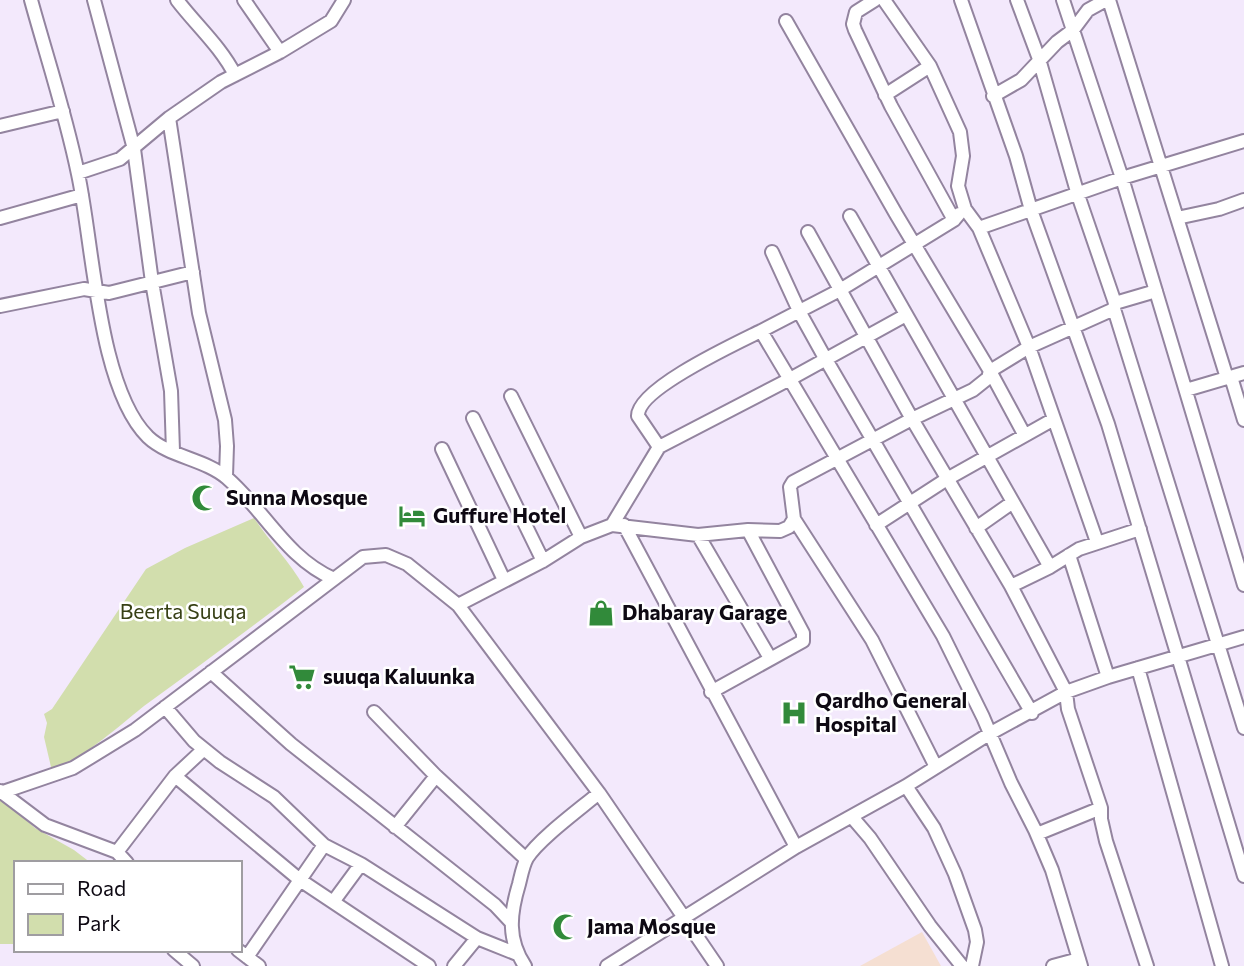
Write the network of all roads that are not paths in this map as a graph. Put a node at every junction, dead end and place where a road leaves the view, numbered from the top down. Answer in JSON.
{"nodes":[{"id":1,"x":31,"y":0,"type":"edge"},
{"id":2,"x":94,"y":0,"type":"edge"},
{"id":3,"x":177,"y":0,"type":"edge"},
{"id":4,"x":244,"y":0,"type":"edge"},
{"id":5,"x":344,"y":0,"type":"edge"},
{"id":6,"x":875,"y":0,"type":"edge"},
{"id":7,"x":884,"y":0,"type":"edge"},
{"id":8,"x":961,"y":0,"type":"edge"},
{"id":9,"x":1017,"y":0,"type":"edge"},
{"id":10,"x":1063,"y":0,"type":"edge"},
{"id":11,"x":1107,"y":0,"type":"edge"},
{"id":12,"x":786,"y":21,"type":"dead end"},
{"id":13,"x":1073,"y":30,"type":"junction"},
{"id":14,"x":280,"y":52,"type":"junction"},
{"id":15,"x":1039,"y":59,"type":"junction"},
{"id":16,"x":930,"y":66,"type":"junction"},
{"id":17,"x":235,"y":75,"type":"junction"},
{"id":18,"x":885,"y":95,"type":"junction"},
{"id":19,"x":993,"y":96,"type":"junction"},
{"id":20,"x":62,"y":111,"type":"junction"},
{"id":21,"x":169,"y":118,"type":"junction"},
{"id":22,"x":0,"y":126,"type":"edge"},
{"id":23,"x":1244,"y":142,"type":"edge"},
{"id":24,"x":134,"y":149,"type":"junction"},
{"id":25,"x":1162,"y":168,"type":"junction"},
{"id":26,"x":78,"y":173,"type":"junction"},
{"id":27,"x":1122,"y":178,"type":"junction"},
{"id":28,"x":82,"y":195,"type":"junction"},
{"id":29,"x":1078,"y":195,"type":"junction"},
{"id":30,"x":1244,"y":200,"type":"edge"},
{"id":31,"x":965,"y":209,"type":"junction"},
{"id":32,"x":1031,"y":210,"type":"junction"},
{"id":33,"x":849,"y":216,"type":"dead end"},
{"id":34,"x":0,"y":218,"type":"edge"},
{"id":35,"x":1177,"y":218,"type":"junction"},
{"id":36,"x":954,"y":220,"type":"junction"},
{"id":37,"x":979,"y":228,"type":"junction"},
{"id":38,"x":808,"y":232,"type":"dead end"},
{"id":39,"x":914,"y":244,"type":"junction"},
{"id":40,"x":772,"y":252,"type":"dead end"},
{"id":41,"x":878,"y":265,"type":"junction"},
{"id":42,"x":193,"y":272,"type":"junction"},
{"id":43,"x":152,"y":282,"type":"junction"},
{"id":44,"x":841,"y":290,"type":"junction"},
{"id":45,"x":1156,"y":290,"type":"junction"},
{"id":46,"x":97,"y":292,"type":"junction"},
{"id":47,"x":0,"y":306,"type":"edge"},
{"id":48,"x":1115,"y":306,"type":"junction"},
{"id":49,"x":800,"y":313,"type":"junction"},
{"id":50,"x":906,"y":315,"type":"junction"},
{"id":51,"x":1074,"y":326,"type":"junction"},
{"id":52,"x":761,"y":331,"type":"junction"},
{"id":53,"x":867,"y":337,"type":"junction"},
{"id":54,"x":1029,"y":346,"type":"junction"},
{"id":55,"x":825,"y":358,"type":"junction"},
{"id":56,"x":990,"y":371,"type":"junction"},
{"id":57,"x":1234,"y":376,"type":"edge"},
{"id":58,"x":790,"y":379,"type":"junction"},
{"id":59,"x":1186,"y":390,"type":"junction"},
{"id":60,"x":511,"y":396,"type":"dead end"},
{"id":61,"x":954,"y":400,"type":"junction"},
{"id":62,"x":473,"y":418,"type":"dead end"},
{"id":63,"x":912,"y":419,"type":"junction"},
{"id":64,"x":1054,"y":419,"type":"junction"},
{"id":65,"x":1244,"y":420,"type":"edge"},
{"id":66,"x":1024,"y":434,"type":"junction"},
{"id":67,"x":875,"y":440,"type":"junction"},
{"id":68,"x":660,"y":447,"type":"junction"},
{"id":69,"x":442,"y":449,"type":"dead end"},
{"id":70,"x":173,"y":451,"type":"junction"},
{"id":71,"x":986,"y":456,"type":"junction"},
{"id":72,"x":837,"y":459,"type":"junction"},
{"id":73,"x":226,"y":477,"type":"junction"},
{"id":74,"x":947,"y":479,"type":"junction"},
{"id":75,"x":911,"y":502,"type":"junction"},
{"id":76,"x":1013,"y":502,"type":"junction"},
{"id":77,"x":794,"y":519,"type":"junction"},
{"id":78,"x":618,"y":525,"type":"junction"},
{"id":79,"x":876,"y":525,"type":"junction"},
{"id":80,"x":976,"y":528,"type":"junction"},
{"id":81,"x":1140,"y":529,"type":"junction"},
{"id":82,"x":748,"y":530,"type":"junction"},
{"id":83,"x":698,"y":535,"type":"junction"},
{"id":84,"x":581,"y":537,"type":"junction"},
{"id":85,"x":1097,"y":542,"type":"junction"},
{"id":86,"x":1069,"y":555,"type":"junction"},
{"id":87,"x":543,"y":561,"type":"junction"},
{"id":88,"x":1050,"y":567,"type":"junction"},
{"id":89,"x":334,"y":579,"type":"junction"},
{"id":90,"x":504,"y":580,"type":"junction"},
{"id":91,"x":1244,"y":585,"type":"edge"},
{"id":92,"x":1011,"y":586,"type":"junction"},
{"id":93,"x":458,"y":605,"type":"junction"},
{"id":94,"x":1244,"y":637,"type":"edge"},
{"id":95,"x":1218,"y":645,"type":"junction"},
{"id":96,"x":1177,"y":657,"type":"junction"},
{"id":97,"x":770,"y":659,"type":"junction"},
{"id":98,"x":1138,"y":668,"type":"junction"},
{"id":99,"x":211,"y":672,"type":"junction"},
{"id":100,"x":1108,"y":677,"type":"junction"},
{"id":101,"x":711,"y":692,"type":"junction"},
{"id":102,"x":1066,"y":692,"type":"junction"},
{"id":103,"x":165,"y":707,"type":"junction"},
{"id":104,"x":374,"y":712,"type":"dead end"},
{"id":105,"x":1032,"y":713,"type":"junction"},
{"id":106,"x":1244,"y":728,"type":"edge"},
{"id":107,"x":989,"y":734,"type":"junction"},
{"id":108,"x":204,"y":749,"type":"junction"},
{"id":109,"x":936,"y":767,"type":"junction"},
{"id":110,"x":175,"y":776,"type":"junction"},
{"id":111,"x":436,"y":776,"type":"junction"},
{"id":112,"x":906,"y":786,"type":"junction"},
{"id":113,"x":0,"y":793,"type":"edge"},
{"id":114,"x":599,"y":793,"type":"junction"},
{"id":115,"x":1101,"y":808,"type":"junction"},
{"id":116,"x":852,"y":817,"type":"junction"},
{"id":117,"x":394,"y":827,"type":"junction"},
{"id":118,"x":1037,"y":834,"type":"junction"},
{"id":119,"x":324,"y":845,"type":"junction"},
{"id":120,"x":796,"y":847,"type":"junction"},
{"id":121,"x":117,"y":852,"type":"junction"},
{"id":122,"x":526,"y":859,"type":"junction"},
{"id":123,"x":125,"y":861,"type":"edge"},
{"id":124,"x":361,"y":864,"type":"junction"},
{"id":125,"x":1244,"y":876,"type":"edge"},
{"id":126,"x":300,"y":880,"type":"junction"},
{"id":127,"x":333,"y":902,"type":"junction"},
{"id":128,"x":685,"y":919,"type":"junction"},
{"id":129,"x":510,"y":921,"type":"junction"},
{"id":130,"x":477,"y":938,"type":"junction"},
{"id":131,"x":176,"y":952,"type":"edge"},
{"id":132,"x":243,"y":954,"type":"edge"},
{"id":133,"x":517,"y":954,"type":"junction"},
{"id":134,"x":1080,"y":963,"type":"edge"},
{"id":135,"x":193,"y":966,"type":"edge"},
{"id":136,"x":259,"y":966,"type":"edge"},
{"id":137,"x":429,"y":966,"type":"edge"},
{"id":138,"x":454,"y":966,"type":"edge"},
{"id":139,"x":525,"y":966,"type":"edge"},
{"id":140,"x":607,"y":966,"type":"edge"},
{"id":141,"x":717,"y":966,"type":"edge"},
{"id":142,"x":962,"y":966,"type":"edge"},
{"id":143,"x":972,"y":966,"type":"edge"},
{"id":144,"x":1053,"y":966,"type":"edge"},
{"id":145,"x":1147,"y":966,"type":"edge"},
{"id":146,"x":1222,"y":966,"type":"edge"}],
"edges":[{"from":1,"to":20,"type":"street"},
{"from":2,"to":24,"type":"street"},
{"from":3,"to":17,"type":"street"},
{"from":4,"to":14,"type":"street"},
{"from":5,"to":14,"type":"street"},
{"from":6,"to":18,"type":"street"},
{"from":7,"to":16,"type":"street"},
{"from":8,"to":19,"type":"street"},
{"from":9,"to":15,"type":"street"},
{"from":10,"to":13,"type":"street"},
{"from":11,"to":13,"type":"street"},
{"from":11,"to":25,"type":"street"},
{"from":12,"to":39,"type":"street"},
{"from":13,"to":15,"type":"street"},
{"from":13,"to":27,"type":"street"},
{"from":14,"to":17,"type":"street"},
{"from":15,"to":19,"type":"street"},
{"from":15,"to":29,"type":"street"},
{"from":16,"to":18,"type":"street"},
{"from":16,"to":31,"type":"street"},
{"from":17,"to":21,"type":"street"},
{"from":18,"to":36,"type":"street"},
{"from":19,"to":32,"type":"street"},
{"from":20,"to":22,"type":"street"},
{"from":20,"to":26,"type":"street"},
{"from":21,"to":24,"type":"street"},
{"from":21,"to":42,"type":"street"},
{"from":23,"to":25,"type":"street"},
{"from":24,"to":26,"type":"street"},
{"from":24,"to":43,"type":"street"},
{"from":25,"to":27,"type":"street"},
{"from":25,"to":35,"type":"street"},
{"from":26,"to":28,"type":"street"},
{"from":27,"to":29,"type":"street"},
{"from":27,"to":45,"type":"street"},
{"from":28,"to":34,"type":"street"},
{"from":28,"to":46,"type":"street"},
{"from":29,"to":32,"type":"street"},
{"from":29,"to":48,"type":"street"},
{"from":30,"to":35,"type":"street"},
{"from":31,"to":36,"type":"street"},
{"from":31,"to":37,"type":"street"},
{"from":32,"to":37,"type":"street"},
{"from":32,"to":51,"type":"street"},
{"from":33,"to":41,"type":"street"},
{"from":35,"to":57,"type":"street"},
{"from":36,"to":39,"type":"street"},
{"from":37,"to":54,"type":"street"},
{"from":38,"to":44,"type":"street"},
{"from":39,"to":41,"type":"street"},
{"from":39,"to":56,"type":"street"},
{"from":40,"to":49,"type":"street"},
{"from":41,"to":44,"type":"street"},
{"from":41,"to":50,"type":"street"},
{"from":42,"to":43,"type":"street"},
{"from":42,"to":73,"type":"street"},
{"from":43,"to":46,"type":"street"},
{"from":43,"to":70,"type":"street"},
{"from":44,"to":49,"type":"street"},
{"from":44,"to":53,"type":"street"},
{"from":45,"to":48,"type":"street"},
{"from":45,"to":59,"type":"street"},
{"from":46,"to":47,"type":"street"},
{"from":46,"to":70,"type":"street"},
{"from":48,"to":51,"type":"street"},
{"from":48,"to":95,"type":"street"},
{"from":49,"to":52,"type":"street"},
{"from":49,"to":55,"type":"street"},
{"from":50,"to":53,"type":"street"},
{"from":50,"to":61,"type":"street"},
{"from":51,"to":54,"type":"street"},
{"from":51,"to":81,"type":"street"},
{"from":52,"to":58,"type":"street"},
{"from":52,"to":68,"type":"street"},
{"from":53,"to":55,"type":"street"},
{"from":53,"to":63,"type":"street"},
{"from":54,"to":56,"type":"street"},
{"from":54,"to":64,"type":"street"},
{"from":55,"to":58,"type":"street"},
{"from":55,"to":67,"type":"street"},
{"from":56,"to":61,"type":"street"},
{"from":56,"to":66,"type":"street"},
{"from":57,"to":59,"type":"street"},
{"from":57,"to":65,"type":"street"},
{"from":58,"to":68,"type":"street"},
{"from":58,"to":72,"type":"street"},
{"from":59,"to":91,"type":"street"},
{"from":60,"to":84,"type":"street"},
{"from":61,"to":63,"type":"street"},
{"from":61,"to":71,"type":"street"},
{"from":62,"to":87,"type":"street"},
{"from":63,"to":67,"type":"street"},
{"from":63,"to":74,"type":"street"},
{"from":64,"to":66,"type":"street"},
{"from":64,"to":85,"type":"street"},
{"from":66,"to":71,"type":"street"},
{"from":67,"to":72,"type":"street"},
{"from":67,"to":75,"type":"street"},
{"from":68,"to":78,"type":"street"},
{"from":69,"to":90,"type":"street"},
{"from":70,"to":73,"type":"street"},
{"from":71,"to":74,"type":"street"},
{"from":71,"to":76,"type":"street"},
{"from":72,"to":77,"type":"street"},
{"from":72,"to":79,"type":"street"},
{"from":73,"to":89,"type":"street"},
{"from":74,"to":75,"type":"street"},
{"from":74,"to":80,"type":"street"},
{"from":75,"to":79,"type":"street"},
{"from":75,"to":105,"type":"street"},
{"from":76,"to":80,"type":"street"},
{"from":76,"to":88,"type":"street"},
{"from":77,"to":82,"type":"street"},
{"from":77,"to":109,"type":"street"},
{"from":78,"to":83,"type":"street"},
{"from":78,"to":84,"type":"street"},
{"from":78,"to":101,"type":"street"},
{"from":79,"to":107,"type":"street"},
{"from":80,"to":92,"type":"street"},
{"from":81,"to":85,"type":"street"},
{"from":81,"to":96,"type":"street"},
{"from":82,"to":83,"type":"street"},
{"from":82,"to":97,"type":"street"},
{"from":83,"to":97,"type":"street"},
{"from":84,"to":87,"type":"street"},
{"from":85,"to":86,"type":"street"},
{"from":86,"to":88,"type":"street"},
{"from":86,"to":100,"type":"street"},
{"from":87,"to":90,"type":"street"},
{"from":88,"to":92,"type":"street"},
{"from":89,"to":93,"type":"street"},
{"from":89,"to":99,"type":"street"},
{"from":90,"to":93,"type":"street"},
{"from":92,"to":102,"type":"street"},
{"from":93,"to":114,"type":"street"},
{"from":94,"to":95,"type":"street"},
{"from":95,"to":96,"type":"street"},
{"from":95,"to":106,"type":"street"},
{"from":96,"to":98,"type":"street"},
{"from":96,"to":125,"type":"street"},
{"from":97,"to":101,"type":"street"},
{"from":98,"to":100,"type":"street"},
{"from":98,"to":146,"type":"street"},
{"from":99,"to":103,"type":"street"},
{"from":99,"to":117,"type":"street"},
{"from":100,"to":102,"type":"street"},
{"from":101,"to":120,"type":"street"},
{"from":102,"to":105,"type":"street"},
{"from":102,"to":115,"type":"street"},
{"from":103,"to":108,"type":"street"},
{"from":103,"to":113,"type":"street"},
{"from":104,"to":111,"type":"street"},
{"from":105,"to":107,"type":"street"},
{"from":107,"to":109,"type":"street"},
{"from":107,"to":118,"type":"street"},
{"from":108,"to":110,"type":"street"},
{"from":108,"to":119,"type":"street"},
{"from":109,"to":112,"type":"street"},
{"from":110,"to":121,"type":"street"},
{"from":110,"to":126,"type":"street"},
{"from":111,"to":117,"type":"street"},
{"from":111,"to":122,"type":"street"},
{"from":112,"to":116,"type":"street"},
{"from":112,"to":143,"type":"street"},
{"from":113,"to":121,"type":"street"},
{"from":114,"to":122,"type":"street"},
{"from":114,"to":128,"type":"street"},
{"from":115,"to":118,"type":"street"},
{"from":115,"to":145,"type":"street"},
{"from":116,"to":120,"type":"street"},
{"from":116,"to":142,"type":"street"},
{"from":117,"to":129,"type":"street"},
{"from":118,"to":134,"type":"street"},
{"from":119,"to":124,"type":"street"},
{"from":119,"to":126,"type":"street"},
{"from":120,"to":128,"type":"street"},
{"from":121,"to":123,"type":"street"},
{"from":122,"to":129,"type":"street"},
{"from":124,"to":127,"type":"street"},
{"from":124,"to":130,"type":"street"},
{"from":126,"to":127,"type":"street"},
{"from":126,"to":132,"type":"street"},
{"from":127,"to":137,"type":"street"},
{"from":128,"to":140,"type":"street"},
{"from":128,"to":141,"type":"street"},
{"from":129,"to":133,"type":"street"},
{"from":130,"to":133,"type":"street"},
{"from":130,"to":138,"type":"street"},
{"from":131,"to":135,"type":"street"},
{"from":132,"to":136,"type":"street"},
{"from":133,"to":139,"type":"street"},
{"from":134,"to":144,"type":"street"}]}
